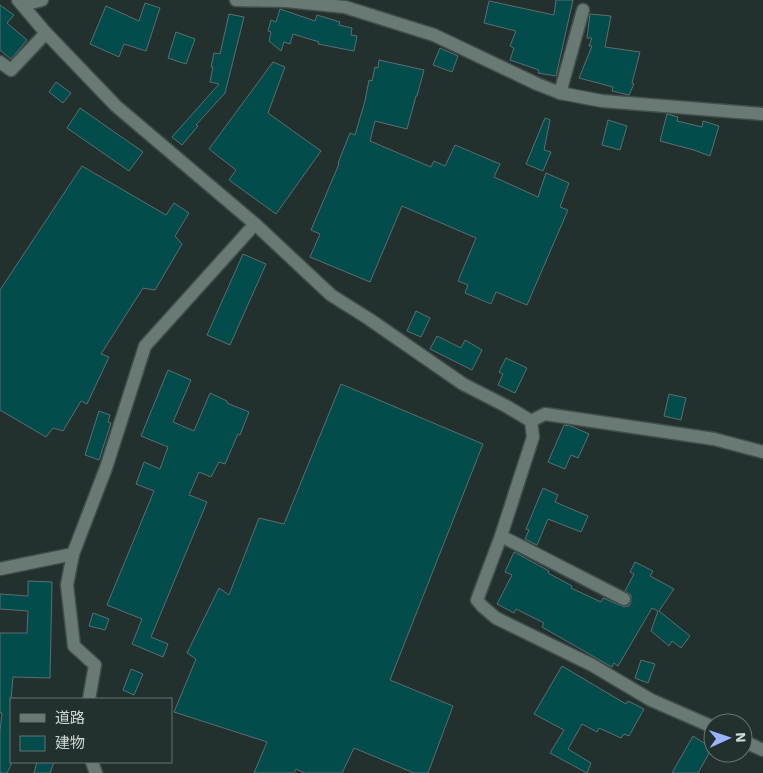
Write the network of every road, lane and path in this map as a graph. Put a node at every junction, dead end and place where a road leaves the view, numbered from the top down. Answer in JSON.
{"nodes":[{"id":1,"x":42,"y":0,"type":"edge"},
{"id":2,"x":236,"y":0,"type":"edge"},
{"id":3,"x":21,"y":2,"type":"edge"},
{"id":4,"x":584,"y":10,"type":"dead end"},
{"id":5,"x":46,"y":33,"type":"junction"},
{"id":6,"x":0,"y":62,"type":"edge"},
{"id":7,"x":560,"y":93,"type":"junction"},
{"id":8,"x":763,"y":114,"type":"edge"},
{"id":9,"x":255,"y":224,"type":"junction"},
{"id":10,"x":531,"y":421,"type":"junction"},
{"id":11,"x":763,"y":452,"type":"edge"},
{"id":12,"x":500,"y":536,"type":"junction"},
{"id":13,"x":73,"y":554,"type":"junction"},
{"id":14,"x":0,"y":569,"type":"edge"},
{"id":15,"x":624,"y":599,"type":"dead end"},
{"id":16,"x":89,"y":698,"type":"edge"},
{"id":17,"x":703,"y":722,"type":"edge"}],
"edges":[{"from":1,"to":3,"type":"street"},
{"from":2,"to":7,"type":"street"},
{"from":3,"to":5,"type":"street"},
{"from":4,"to":7,"type":"street"},
{"from":5,"to":6,"type":"street"},
{"from":5,"to":9,"type":"street"},
{"from":7,"to":8,"type":"street"},
{"from":9,"to":10,"type":"street"},
{"from":9,"to":13,"type":"street"},
{"from":10,"to":11,"type":"street"},
{"from":10,"to":12,"type":"street"},
{"from":12,"to":15,"type":"street"},
{"from":12,"to":17,"type":"street"},
{"from":13,"to":14,"type":"street"},
{"from":13,"to":16,"type":"street"}]}
